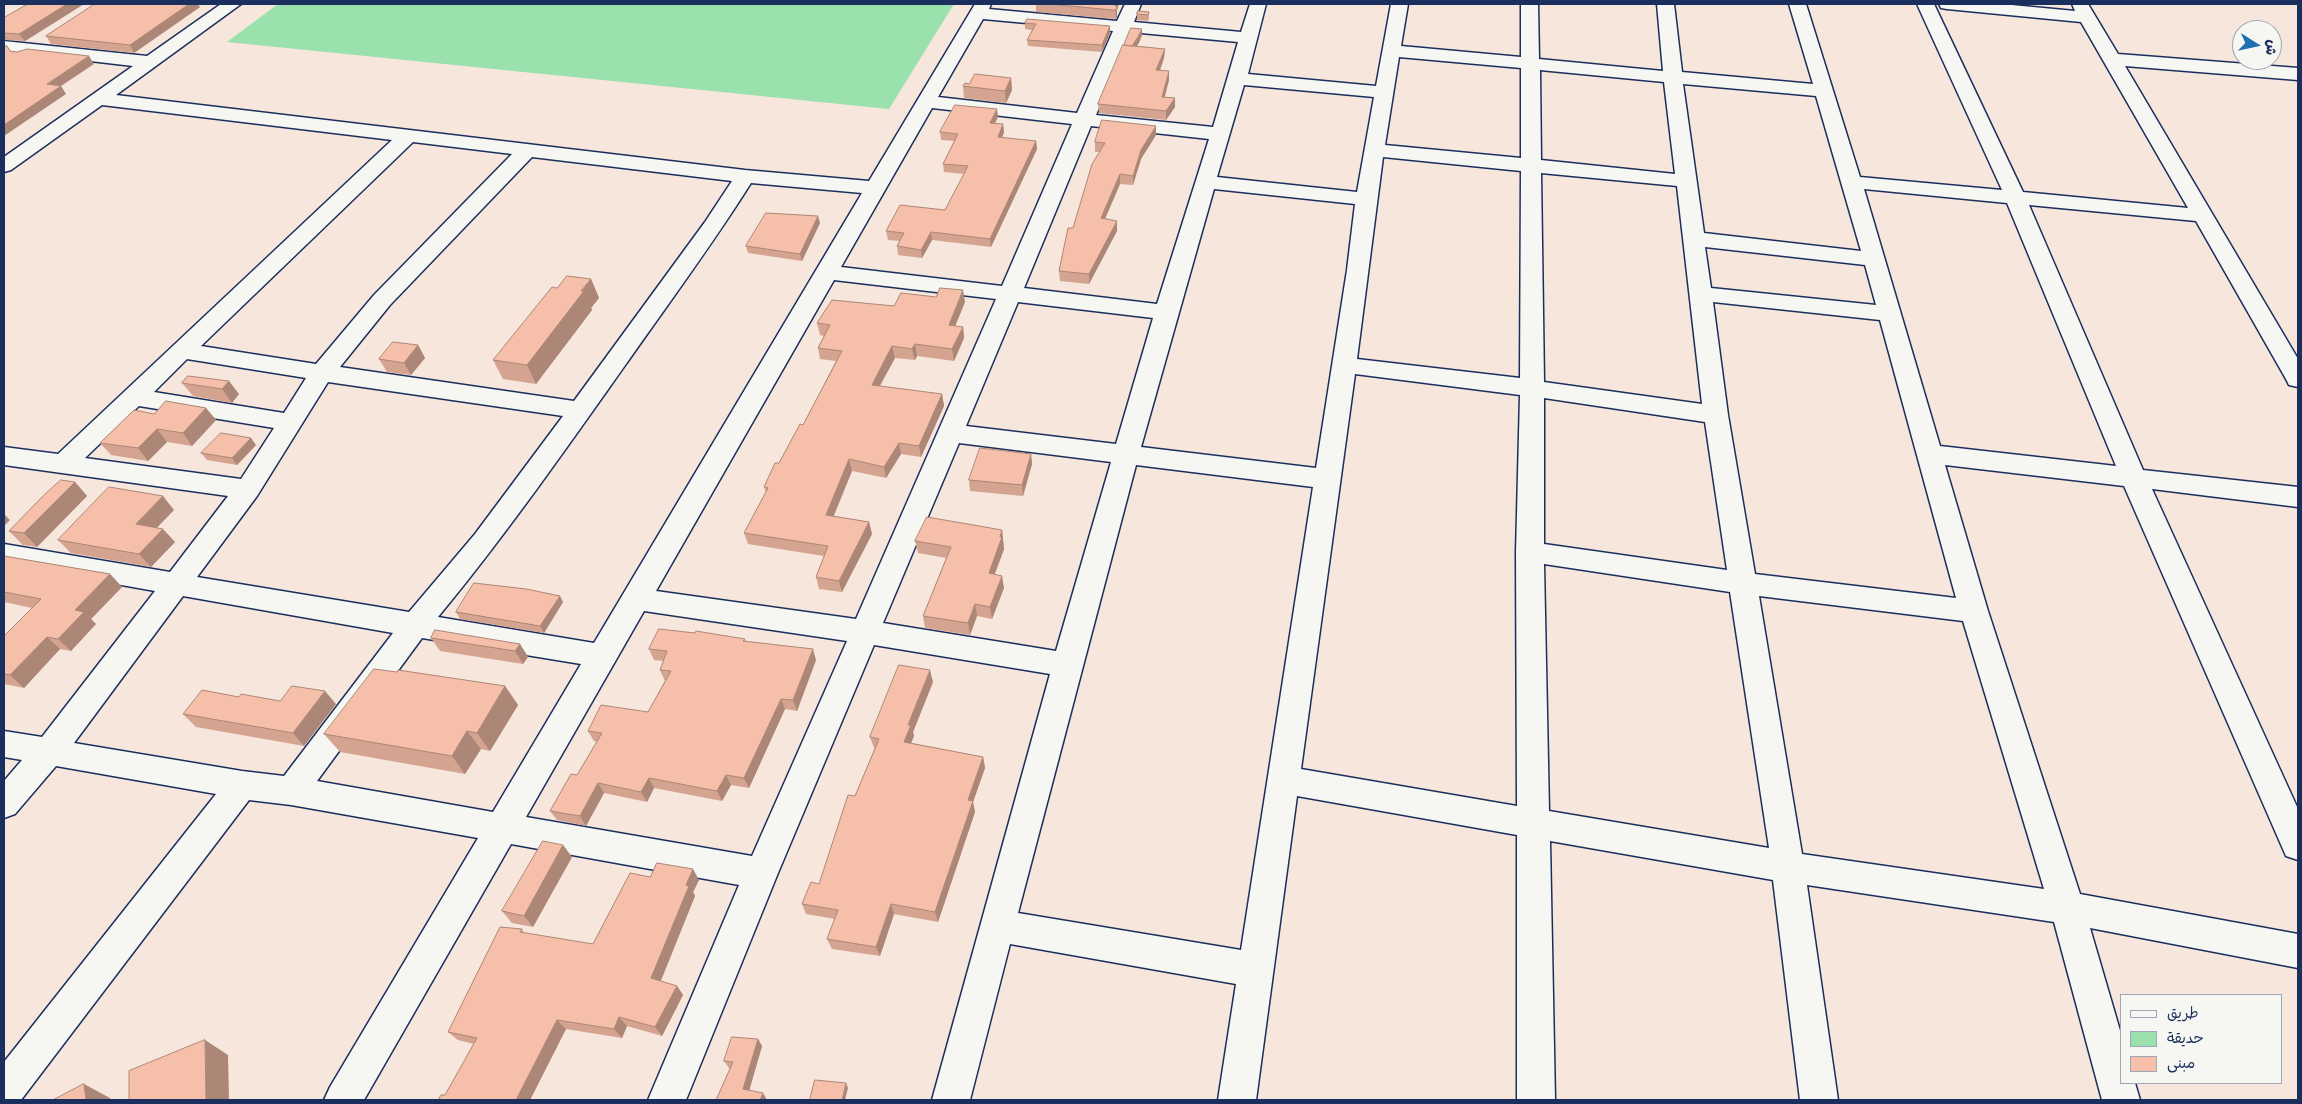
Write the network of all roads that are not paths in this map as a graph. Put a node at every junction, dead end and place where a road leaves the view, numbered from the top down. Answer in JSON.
{"nodes":[{"id":1,"x":232,"y":4,"type":"edge"},
{"id":2,"x":1258,"y":4,"type":"edge"},
{"id":3,"x":1399,"y":4,"type":"edge"},
{"id":4,"x":1530,"y":4,"type":"edge"},
{"id":5,"x":1666,"y":4,"type":"edge"},
{"id":6,"x":1798,"y":4,"type":"edge"},
{"id":7,"x":1926,"y":4,"type":"edge"},
{"id":8,"x":1947,"y":4,"type":"edge"},
{"id":9,"x":981,"y":8,"type":"edge"},
{"id":10,"x":2084,"y":10,"type":"edge"},
{"id":11,"x":1128,"y":15,"type":"edge"},
{"id":12,"x":52,"y":34,"type":"edge"},
{"id":13,"x":1248,"y":38,"type":"junction"},
{"id":14,"x":4,"y":46,"type":"edge"},
{"id":15,"x":28,"y":49,"type":"junction"},
{"id":16,"x":1392,"y":51,"type":"junction"},
{"id":17,"x":2112,"y":59,"type":"junction"},
{"id":18,"x":150,"y":62,"type":"junction"},
{"id":19,"x":1529,"y":64,"type":"junction"},
{"id":20,"x":4,"y":65,"type":"edge"},
{"id":21,"x":2298,"y":74,"type":"edge"},
{"id":22,"x":1673,"y":77,"type":"junction"},
{"id":23,"x":1238,"y":79,"type":"junction"},
{"id":24,"x":1824,"y":91,"type":"junction"},
{"id":25,"x":1384,"y":92,"type":"junction"},
{"id":26,"x":99,"y":98,"type":"junction"},
{"id":27,"x":927,"y":102,"type":"junction"},
{"id":28,"x":1083,"y":119,"type":"junction"},
{"id":29,"x":1220,"y":134,"type":"junction"},
{"id":30,"x":408,"y":136,"type":"junction"},
{"id":31,"x":527,"y":150,"type":"junction"},
{"id":32,"x":1374,"y":150,"type":"junction"},
{"id":33,"x":1530,"y":165,"type":"junction"},
{"id":34,"x":4,"y":166,"type":"edge"},
{"id":35,"x":746,"y":176,"type":"junction"},
{"id":36,"x":1687,"y":181,"type":"junction"},
{"id":37,"x":1205,"y":182,"type":"junction"},
{"id":38,"x":1851,"y":182,"type":"junction"},
{"id":39,"x":877,"y":188,"type":"junction"},
{"id":40,"x":1366,"y":199,"type":"junction"},
{"id":41,"x":2016,"y":199,"type":"junction"},
{"id":42,"x":2205,"y":216,"type":"junction"},
{"id":43,"x":1695,"y":240,"type":"junction"},
{"id":44,"x":1874,"y":259,"type":"junction"},
{"id":45,"x":828,"y":272,"type":"junction"},
{"id":46,"x":1009,"y":294,"type":"junction"},
{"id":47,"x":1701,"y":294,"type":"junction"},
{"id":48,"x":1166,"y":312,"type":"junction"},
{"id":49,"x":1889,"y":314,"type":"junction"},
{"id":50,"x":183,"y":351,"type":"junction"},
{"id":51,"x":1344,"y":365,"type":"junction"},
{"id":52,"x":322,"y":373,"type":"junction"},
{"id":53,"x":2296,"y":373,"type":"edge"},
{"id":54,"x":1532,"y":388,"type":"junction"},
{"id":55,"x":134,"y":397,"type":"junction"},
{"id":56,"x":580,"y":410,"type":"junction"},
{"id":57,"x":1716,"y":414,"type":"junction"},
{"id":58,"x":289,"y":422,"type":"junction"},
{"id":59,"x":951,"y":433,"type":"junction"},
{"id":60,"x":1128,"y":453,"type":"junction"},
{"id":61,"x":1930,"y":454,"type":"junction"},
{"id":62,"x":4,"y":456,"type":"edge"},
{"id":63,"x":68,"y":473,"type":"junction"},
{"id":64,"x":128,"y":473,"type":"junction"},
{"id":65,"x":2134,"y":478,"type":"junction"},
{"id":66,"x":1326,"y":479,"type":"junction"},
{"id":67,"x":248,"y":488,"type":"junction"},
{"id":68,"x":108,"y":493,"type":"edge"},
{"id":69,"x":2298,"y":497,"type":"edge"},
{"id":70,"x":63,"y":540,"type":"edge"},
{"id":71,"x":8,"y":543,"type":"edge"},
{"id":72,"x":1530,"y":552,"type":"junction"},
{"id":73,"x":44,"y":560,"type":"junction"},
{"id":74,"x":1743,"y":583,"type":"junction"},
{"id":75,"x":177,"y":585,"type":"junction"},
{"id":76,"x":635,"y":599,"type":"junction"},
{"id":77,"x":1974,"y":611,"type":"junction"},
{"id":78,"x":415,"y":625,"type":"junction"},
{"id":79,"x":865,"y":632,"type":"junction"},
{"id":80,"x":603,"y":656,"type":"junction"},
{"id":81,"x":1067,"y":666,"type":"junction"},
{"id":82,"x":4,"y":744,"type":"edge"},
{"id":83,"x":50,"y":751,"type":"junction"},
{"id":84,"x":1283,"y":780,"type":"junction"},
{"id":85,"x":242,"y":785,"type":"junction"},
{"id":86,"x":291,"y":791,"type":"junction"},
{"id":87,"x":4,"y":804,"type":"edge"},
{"id":88,"x":1534,"y":823,"type":"junction"},
{"id":89,"x":501,"y":829,"type":"junction"},
{"id":90,"x":2298,"y":845,"type":"edge"},
{"id":91,"x":1788,"y":867,"type":"junction"},
{"id":92,"x":761,"y":873,"type":"junction"},
{"id":93,"x":2066,"y":908,"type":"junction"},
{"id":94,"x":998,"y":926,"type":"junction"},
{"id":95,"x":2298,"y":950,"type":"edge"},
{"id":96,"x":1256,"y":970,"type":"junction"},
{"id":97,"x":4,"y":1092,"type":"edge"},
{"id":98,"x":343,"y":1100,"type":"edge"},
{"id":99,"x":667,"y":1100,"type":"edge"},
{"id":100,"x":951,"y":1100,"type":"edge"},
{"id":101,"x":1237,"y":1100,"type":"edge"},
{"id":102,"x":1536,"y":1100,"type":"edge"},
{"id":103,"x":1819,"y":1100,"type":"edge"},
{"id":104,"x":2121,"y":1100,"type":"edge"}],
"edges":[{"from":1,"to":18,"type":"street"},
{"from":2,"to":13,"type":"street"},
{"from":3,"to":16,"type":"street"},
{"from":4,"to":19,"type":"street"},
{"from":5,"to":22,"type":"street"},
{"from":6,"to":24,"type":"street"},
{"from":7,"to":41,"type":"street"},
{"from":8,"to":10,"type":"street"},
{"from":9,"to":11,"type":"street"},
{"from":9,"to":27,"type":"street"},
{"from":10,"to":17,"type":"street"},
{"from":11,"to":13,"type":"street"},
{"from":11,"to":28,"type":"street"},
{"from":12,"to":15,"type":"street"},
{"from":13,"to":23,"type":"street"},
{"from":14,"to":15,"type":"street"},
{"from":15,"to":18,"type":"street"},
{"from":15,"to":20,"type":"street"},
{"from":16,"to":19,"type":"street"},
{"from":16,"to":25,"type":"street"},
{"from":17,"to":21,"type":"street"},
{"from":17,"to":42,"type":"street"},
{"from":18,"to":26,"type":"street"},
{"from":19,"to":22,"type":"street"},
{"from":19,"to":33,"type":"street"},
{"from":22,"to":24,"type":"street"},
{"from":22,"to":36,"type":"street"},
{"from":23,"to":25,"type":"street"},
{"from":23,"to":29,"type":"street"},
{"from":24,"to":38,"type":"street"},
{"from":25,"to":32,"type":"street"},
{"from":26,"to":30,"type":"street"},
{"from":26,"to":34,"type":"street"},
{"from":27,"to":28,"type":"street"},
{"from":27,"to":39,"type":"street"},
{"from":28,"to":29,"type":"street"},
{"from":28,"to":46,"type":"street"},
{"from":29,"to":37,"type":"street"},
{"from":30,"to":31,"type":"street"},
{"from":30,"to":50,"type":"street"},
{"from":31,"to":35,"type":"street"},
{"from":31,"to":52,"type":"street"},
{"from":32,"to":33,"type":"street"},
{"from":32,"to":40,"type":"street"},
{"from":33,"to":36,"type":"street"},
{"from":33,"to":54,"type":"street"},
{"from":35,"to":39,"type":"street"},
{"from":35,"to":56,"type":"street"},
{"from":36,"to":43,"type":"street"},
{"from":37,"to":40,"type":"street"},
{"from":37,"to":48,"type":"street"},
{"from":38,"to":41,"type":"street"},
{"from":38,"to":44,"type":"street"},
{"from":39,"to":45,"type":"street"},
{"from":40,"to":51,"type":"street"},
{"from":41,"to":42,"type":"street"},
{"from":41,"to":65,"type":"street"},
{"from":42,"to":53,"type":"street"},
{"from":43,"to":44,"type":"street"},
{"from":43,"to":47,"type":"street"},
{"from":44,"to":49,"type":"street"},
{"from":45,"to":46,"type":"street"},
{"from":45,"to":76,"type":"street"},
{"from":46,"to":48,"type":"street"},
{"from":46,"to":59,"type":"street"},
{"from":47,"to":49,"type":"street"},
{"from":47,"to":57,"type":"street"},
{"from":48,"to":60,"type":"street"},
{"from":49,"to":61,"type":"street"},
{"from":50,"to":52,"type":"street"},
{"from":50,"to":55,"type":"street"},
{"from":51,"to":54,"type":"street"},
{"from":51,"to":66,"type":"street"},
{"from":52,"to":56,"type":"street"},
{"from":52,"to":58,"type":"street"},
{"from":54,"to":57,"type":"street"},
{"from":54,"to":72,"type":"street"},
{"from":55,"to":58,"type":"street"},
{"from":55,"to":63,"type":"street"},
{"from":56,"to":78,"type":"street"},
{"from":57,"to":74,"type":"street"},
{"from":58,"to":67,"type":"street"},
{"from":59,"to":60,"type":"street"},
{"from":59,"to":79,"type":"street"},
{"from":60,"to":66,"type":"street"},
{"from":60,"to":81,"type":"street"},
{"from":61,"to":65,"type":"street"},
{"from":61,"to":77,"type":"street"},
{"from":62,"to":63,"type":"street"},
{"from":63,"to":64,"type":"street"},
{"from":64,"to":67,"type":"street"},
{"from":64,"to":68,"type":"street"},
{"from":65,"to":69,"type":"street"},
{"from":65,"to":90,"type":"street"},
{"from":66,"to":84,"type":"street"},
{"from":67,"to":75,"type":"street"},
{"from":70,"to":73,"type":"street"},
{"from":71,"to":73,"type":"street"},
{"from":72,"to":74,"type":"street"},
{"from":72,"to":88,"type":"street"},
{"from":73,"to":75,"type":"street"},
{"from":74,"to":77,"type":"street"},
{"from":74,"to":91,"type":"street"},
{"from":75,"to":78,"type":"street"},
{"from":75,"to":83,"type":"street"},
{"from":76,"to":79,"type":"street"},
{"from":76,"to":80,"type":"street"},
{"from":77,"to":93,"type":"street"},
{"from":78,"to":80,"type":"street"},
{"from":78,"to":86,"type":"street"},
{"from":79,"to":81,"type":"street"},
{"from":79,"to":92,"type":"street"},
{"from":80,"to":89,"type":"street"},
{"from":81,"to":94,"type":"street"},
{"from":82,"to":83,"type":"street"},
{"from":83,"to":85,"type":"street"},
{"from":83,"to":87,"type":"street"},
{"from":84,"to":88,"type":"street"},
{"from":84,"to":96,"type":"street"},
{"from":85,"to":86,"type":"street"},
{"from":85,"to":97,"type":"street"},
{"from":86,"to":89,"type":"street"},
{"from":88,"to":91,"type":"street"},
{"from":88,"to":102,"type":"street"},
{"from":89,"to":92,"type":"street"},
{"from":89,"to":98,"type":"street"},
{"from":91,"to":93,"type":"street"},
{"from":91,"to":103,"type":"street"},
{"from":92,"to":99,"type":"street"},
{"from":93,"to":95,"type":"street"},
{"from":93,"to":104,"type":"street"},
{"from":94,"to":96,"type":"street"},
{"from":94,"to":100,"type":"street"},
{"from":96,"to":101,"type":"street"}]}
